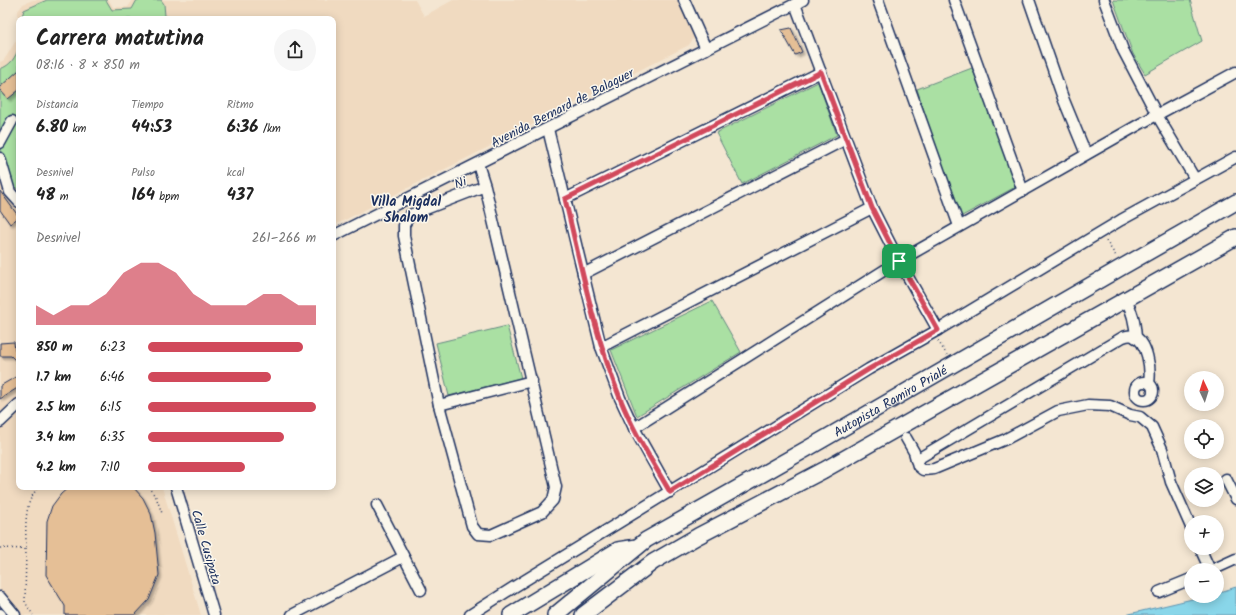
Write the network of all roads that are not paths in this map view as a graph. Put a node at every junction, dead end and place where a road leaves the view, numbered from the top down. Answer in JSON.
{"nodes":[{"id":1,"x":684,"y":0,"type":"edge"},
{"id":2,"x":878,"y":0,"type":"edge"},
{"id":3,"x":954,"y":0,"type":"edge"},
{"id":4,"x":1029,"y":0,"type":"edge"},
{"id":5,"x":1104,"y":0,"type":"edge"},
{"id":6,"x":799,"y":2,"type":"edge"},
{"id":7,"x":706,"y":49,"type":"junction"},
{"id":8,"x":821,"y":72,"type":"junction"},
{"id":9,"x":1236,"y":72,"type":"edge"},
{"id":10,"x":1156,"y":115,"type":"junction"},
{"id":11,"x":12,"y":121,"type":"dead end"},
{"id":12,"x":548,"y":129,"type":"junction"},
{"id":13,"x":846,"y":139,"type":"junction"},
{"id":14,"x":0,"y":143,"type":"edge"},
{"id":15,"x":1086,"y":154,"type":"junction"},
{"id":16,"x":1236,"y":157,"type":"edge"},
{"id":17,"x":0,"y":158,"type":"edge"},
{"id":18,"x":478,"y":164,"type":"junction"},
{"id":19,"x":1196,"y":179,"type":"junction"},
{"id":20,"x":485,"y":186,"type":"junction"},
{"id":21,"x":1023,"y":190,"type":"junction"},
{"id":22,"x":16,"y":199,"type":"edge"},
{"id":23,"x":565,"y":199,"type":"junction"},
{"id":24,"x":1236,"y":202,"type":"edge"},
{"id":25,"x":872,"y":208,"type":"junction"},
{"id":26,"x":959,"y":226,"type":"junction"},
{"id":27,"x":336,"y":235,"type":"edge"},
{"id":28,"x":1236,"y":237,"type":"edge"},
{"id":29,"x":899,"y":261,"type":"junction"},
{"id":30,"x":583,"y":274,"type":"junction"},
{"id":31,"x":1126,"y":300,"type":"junction"},
{"id":32,"x":935,"y":332,"type":"junction"},
{"id":33,"x":1136,"y":338,"type":"junction"},
{"id":34,"x":601,"y":347,"type":"junction"},
{"id":35,"x":532,"y":381,"type":"junction"},
{"id":36,"x":1149,"y":383,"type":"dead end"},
{"id":37,"x":439,"y":405,"type":"junction"},
{"id":38,"x":16,"y":407,"type":"edge"},
{"id":39,"x":0,"y":422,"type":"edge"},
{"id":40,"x":634,"y":428,"type":"junction"},
{"id":41,"x":906,"y":438,"type":"dead end"},
{"id":42,"x":916,"y":460,"type":"junction"},
{"id":43,"x":1226,"y":479,"type":"dead end"},
{"id":44,"x":177,"y":490,"type":"edge"},
{"id":45,"x":670,"y":492,"type":"junction"},
{"id":46,"x":1236,"y":500,"type":"edge"},
{"id":47,"x":376,"y":505,"type":"dead end"},
{"id":48,"x":1186,"y":515,"type":"edge"},
{"id":49,"x":638,"y":547,"type":"junction"},
{"id":50,"x":403,"y":557,"type":"junction"},
{"id":51,"x":1236,"y":559,"type":"edge"},
{"id":52,"x":1224,"y":564,"type":"edge"},
{"id":53,"x":1184,"y":582,"type":"edge"},
{"id":54,"x":421,"y":590,"type":"dead end"},
{"id":55,"x":1160,"y":592,"type":"dead end"},
{"id":56,"x":0,"y":597,"type":"edge"},
{"id":57,"x":15,"y":615,"type":"edge"},
{"id":58,"x":214,"y":615,"type":"edge"},
{"id":59,"x":292,"y":615,"type":"edge"},
{"id":60,"x":470,"y":615,"type":"edge"},
{"id":61,"x":512,"y":615,"type":"edge"},
{"id":62,"x":555,"y":615,"type":"edge"},
{"id":63,"x":583,"y":615,"type":"edge"}],
"edges":[{"from":1,"to":7,"type":"street"},
{"from":2,"to":26,"type":"street"},
{"from":3,"to":21,"type":"street"},
{"from":4,"to":15,"type":"street"},
{"from":5,"to":10,"type":"street"},
{"from":6,"to":7,"type":"street","name":"Avenida Bernard de Balaguer"},
{"from":6,"to":8,"type":"street"},
{"from":7,"to":12,"type":"street","name":"Avenida Bernard de Balaguer"},
{"from":8,"to":13,"type":"street"},
{"from":8,"to":23,"type":"street"},
{"from":9,"to":10,"type":"street"},
{"from":10,"to":15,"type":"street"},
{"from":10,"to":19,"type":"street"},
{"from":11,"to":14,"type":"street"},
{"from":12,"to":18,"type":"street","name":"Avenida Bernard de Balaguer"},
{"from":12,"to":23,"type":"street"},
{"from":13,"to":25,"type":"street"},
{"from":13,"to":30,"type":"street"},
{"from":15,"to":21,"type":"street"},
{"from":16,"to":19,"type":"street"},
{"from":17,"to":22,"type":"street"},
{"from":18,"to":20,"type":"street"},
{"from":18,"to":27,"type":"street","name":"Avenida Bernard de Balaguer"},
{"from":19,"to":32,"type":"street"},
{"from":20,"to":35,"type":"street"},
{"from":20,"to":37,"type":"street","name":"Ni"},
{"from":21,"to":26,"type":"street"},
{"from":23,"to":30,"type":"street"},
{"from":24,"to":49,"type":"highway","name":"Autopista Ramiro Prialé"},
{"from":25,"to":29,"type":"street"},
{"from":25,"to":34,"type":"street"},
{"from":26,"to":29,"type":"street"},
{"from":28,"to":31,"type":"highway"},
{"from":29,"to":32,"type":"street"},
{"from":29,"to":40,"type":"street"},
{"from":30,"to":34,"type":"street"},
{"from":31,"to":33,"type":"street"},
{"from":31,"to":63,"type":"highway"},
{"from":32,"to":45,"type":"street"},
{"from":33,"to":36,"type":"street"},
{"from":33,"to":42,"type":"street"},
{"from":34,"to":40,"type":"street"},
{"from":35,"to":37,"type":"street"},
{"from":35,"to":37,"type":"street"},
{"from":38,"to":39,"type":"street"},
{"from":40,"to":45,"type":"street"},
{"from":41,"to":42,"type":"street"},
{"from":42,"to":48,"type":"street"},
{"from":43,"to":46,"type":"street"},
{"from":44,"to":58,"type":"street","name":"Calle Cusipata"},
{"from":45,"to":60,"type":"street"},
{"from":47,"to":50,"type":"street"},
{"from":49,"to":61,"type":"highway"},
{"from":49,"to":62,"type":"highway","name":"Autopista Ramiro Prialé"},
{"from":50,"to":54,"type":"street"},
{"from":50,"to":59,"type":"street"},
{"from":51,"to":52,"type":"street"},
{"from":53,"to":55,"type":"street"},
{"from":56,"to":57,"type":"street"}]}
